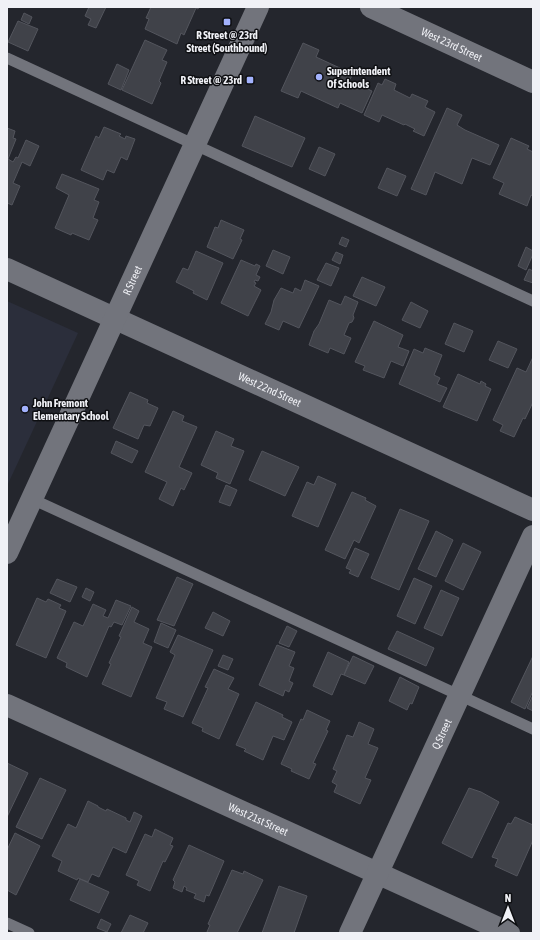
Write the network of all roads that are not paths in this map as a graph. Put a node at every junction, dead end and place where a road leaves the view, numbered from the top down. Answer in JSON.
{"nodes":[{"id":1,"x":258,"y":7,"type":"edge"},
{"id":2,"x":371,"y":7,"type":"edge"},
{"id":3,"x":7,"y":58,"type":"edge"},
{"id":4,"x":533,"y":82,"type":"edge"},
{"id":5,"x":194,"y":145,"type":"junction"},
{"id":6,"x":7,"y":269,"type":"edge"},
{"id":7,"x":533,"y":301,"type":"edge"},
{"id":8,"x":115,"y":318,"type":"junction"},
{"id":9,"x":32,"y":499,"type":"junction"},
{"id":10,"x":533,"y":510,"type":"edge"},
{"id":11,"x":533,"y":536,"type":"edge"},
{"id":12,"x":7,"y":553,"type":"edge"},
{"id":13,"x":460,"y":695,"type":"junction"},
{"id":14,"x":7,"y":705,"type":"edge"},
{"id":15,"x":533,"y":729,"type":"edge"},
{"id":16,"x":378,"y":874,"type":"junction"},
{"id":17,"x":7,"y":923,"type":"edge"},
{"id":18,"x":29,"y":933,"type":"edge"},
{"id":19,"x":350,"y":933,"type":"edge"},
{"id":20,"x":509,"y":933,"type":"edge"}],
"edges":[{"from":1,"to":5,"type":"street","name":"R Street"},
{"from":2,"to":4,"type":"street","name":"West 23rd Street"},
{"from":3,"to":5,"type":"lane"},
{"from":5,"to":7,"type":"lane"},
{"from":5,"to":8,"type":"street","name":"R Street"},
{"from":6,"to":8,"type":"street","name":"West 22nd Street"},
{"from":8,"to":9,"type":"street","name":"R Street"},
{"from":8,"to":10,"type":"street","name":"West 22nd Street"},
{"from":9,"to":12,"type":"street","name":"R Street"},
{"from":9,"to":13,"type":"lane"},
{"from":11,"to":13,"type":"street","name":"Q Street"},
{"from":13,"to":15,"type":"lane"},
{"from":13,"to":16,"type":"street","name":"Q Street"},
{"from":14,"to":16,"type":"street","name":"West 21st Street"},
{"from":16,"to":19,"type":"street","name":"Q Street"},
{"from":16,"to":20,"type":"street","name":"West 21st Street"},
{"from":17,"to":18,"type":"lane"}]}
